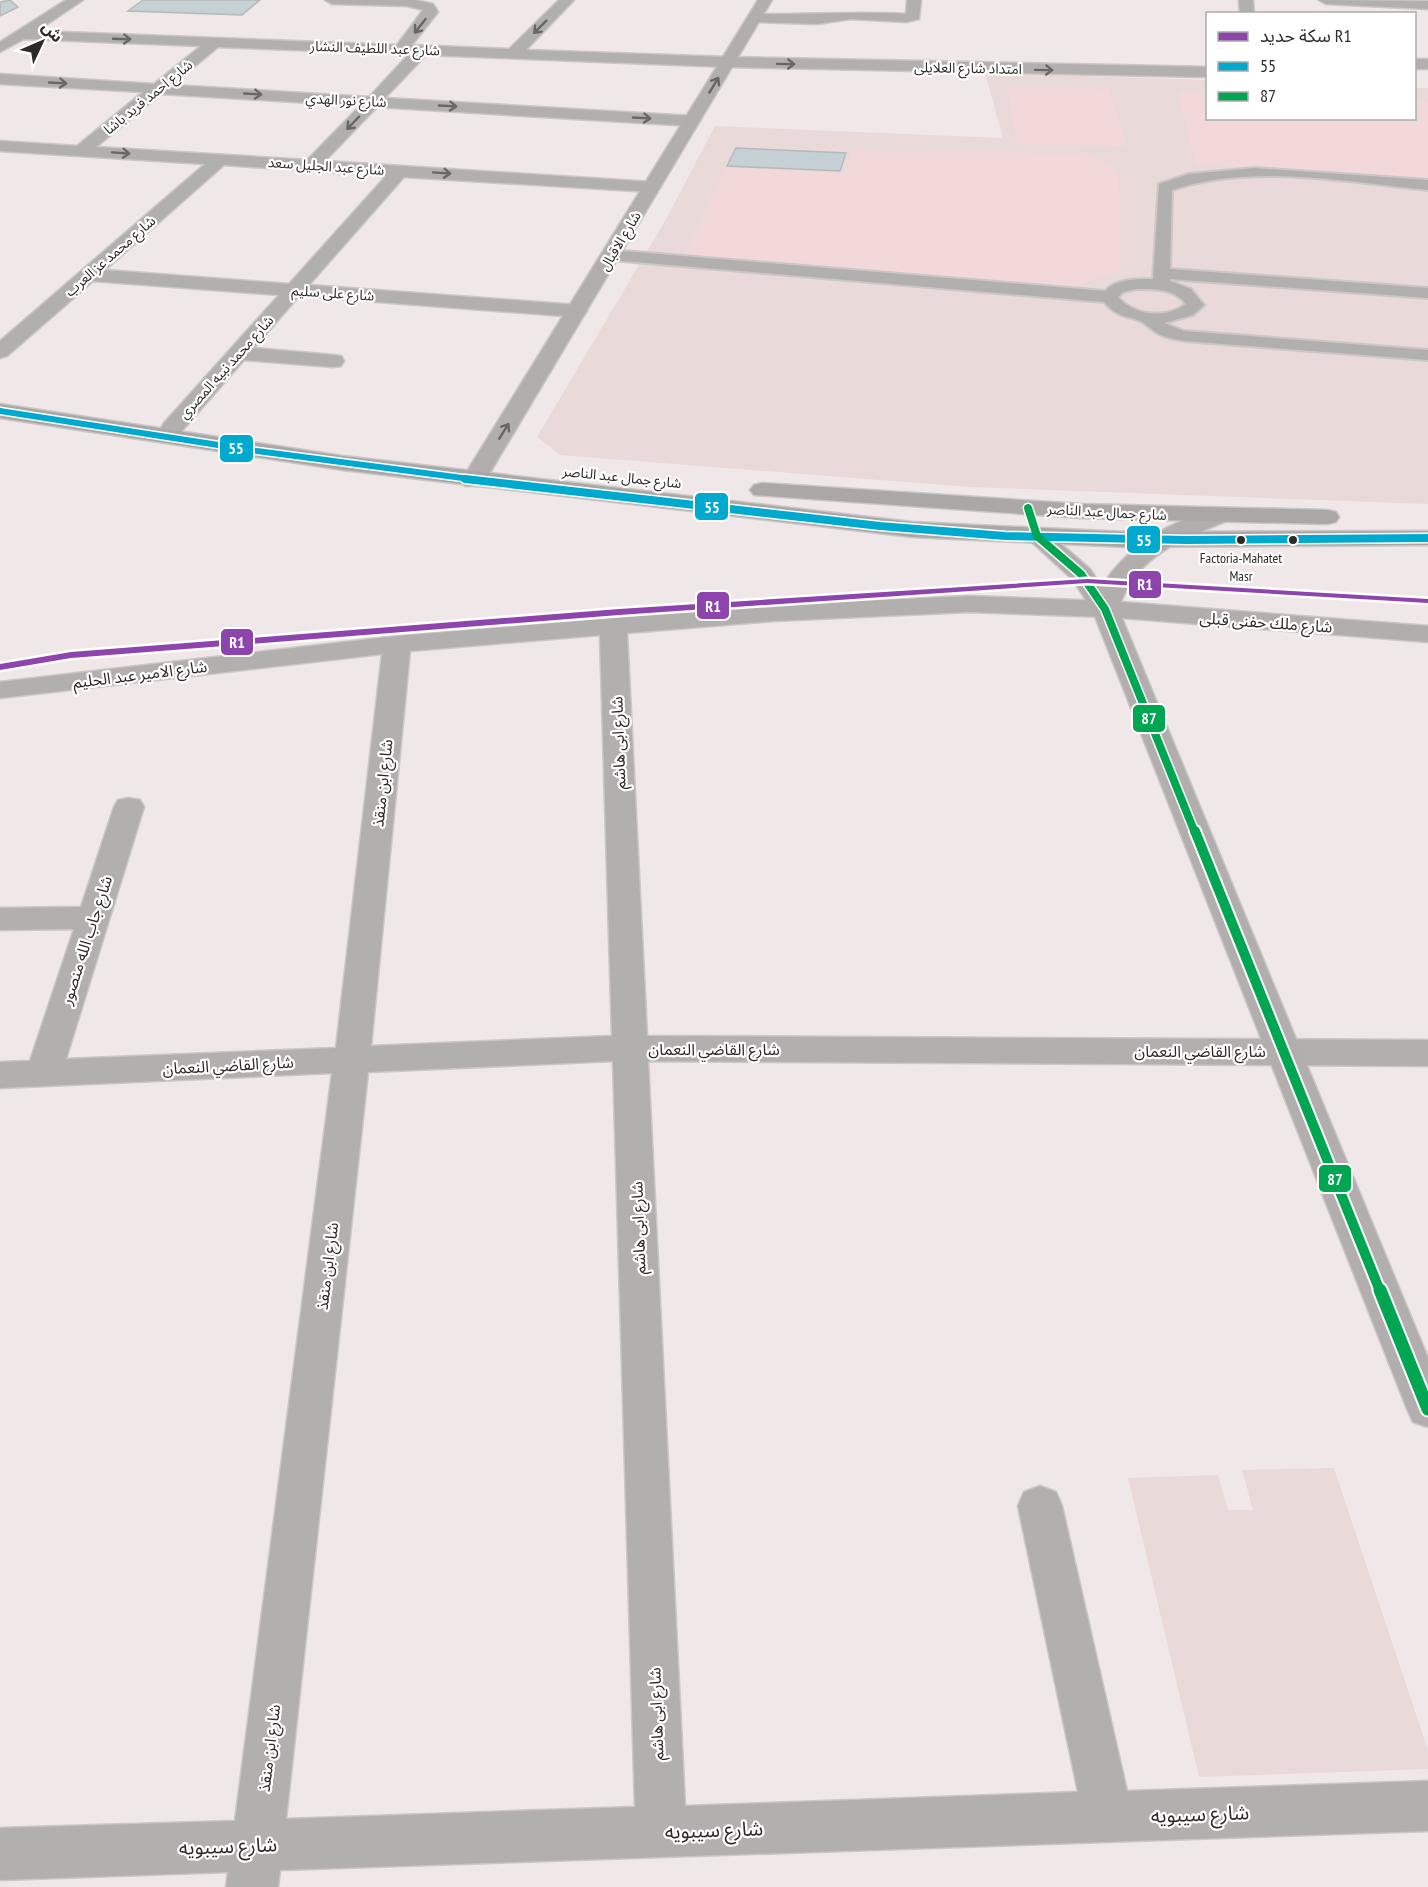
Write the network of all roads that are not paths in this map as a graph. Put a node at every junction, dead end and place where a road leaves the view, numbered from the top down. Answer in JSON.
{"nodes":[{"id":1,"x":76,"y":0,"type":"edge"},
{"id":2,"x":332,"y":0,"type":"edge"},
{"id":3,"x":567,"y":0,"type":"edge"},
{"id":4,"x":765,"y":0,"type":"edge"},
{"id":5,"x":914,"y":0,"type":"edge"},
{"id":6,"x":1326,"y":0,"type":"edge"},
{"id":7,"x":1428,"y":5,"type":"edge"},
{"id":8,"x":754,"y":18,"type":"junction"},
{"id":9,"x":23,"y":29,"type":"junction"},
{"id":10,"x":215,"y":42,"type":"junction"},
{"id":11,"x":0,"y":48,"type":"edge"},
{"id":12,"x":401,"y":50,"type":"junction"},
{"id":13,"x":422,"y":50,"type":"junction"},
{"id":14,"x":513,"y":54,"type":"junction"},
{"id":15,"x":728,"y":62,"type":"junction"},
{"id":16,"x":1206,"y":72,"type":"edge"},
{"id":17,"x":0,"y":79,"type":"edge"},
{"id":18,"x":158,"y":89,"type":"junction"},
{"id":19,"x":373,"y":102,"type":"junction"},
{"id":20,"x":692,"y":121,"type":"junction"},
{"id":21,"x":0,"y":146,"type":"edge"},
{"id":22,"x":22,"y":147,"type":"junction"},
{"id":23,"x":81,"y":151,"type":"junction"},
{"id":24,"x":220,"y":160,"type":"junction"},
{"id":25,"x":0,"y":162,"type":"edge"},
{"id":26,"x":312,"y":165,"type":"junction"},
{"id":27,"x":400,"y":171,"type":"junction"},
{"id":28,"x":1428,"y":185,"type":"edge"},
{"id":29,"x":652,"y":187,"type":"junction"},
{"id":30,"x":611,"y":255,"type":"junction"},
{"id":31,"x":88,"y":275,"type":"junction"},
{"id":32,"x":1161,"y":279,"type":"junction"},
{"id":33,"x":295,"y":290,"type":"junction"},
{"id":34,"x":1428,"y":293,"type":"edge"},
{"id":35,"x":1109,"y":297,"type":"junction"},
{"id":36,"x":577,"y":311,"type":"junction"},
{"id":37,"x":1152,"y":318,"type":"junction"},
{"id":38,"x":0,"y":352,"type":"edge"},
{"id":39,"x":240,"y":353,"type":"junction"},
{"id":40,"x":1428,"y":355,"type":"edge"},
{"id":41,"x":333,"y":362,"type":"dead end"},
{"id":42,"x":0,"y":401,"type":"edge"},
{"id":43,"x":0,"y":411,"type":"edge"},
{"id":44,"x":172,"y":428,"type":"junction"},
{"id":45,"x":479,"y":472,"type":"junction"},
{"id":46,"x":1028,"y":508,"type":"junction"},
{"id":47,"x":1218,"y":516,"type":"junction"},
{"id":48,"x":1428,"y":519,"type":"edge"},
{"id":49,"x":1037,"y":536,"type":"junction"},
{"id":50,"x":1428,"y":538,"type":"edge"},
{"id":51,"x":1159,"y":540,"type":"junction"},
{"id":52,"x":1105,"y":609,"type":"junction"},
{"id":53,"x":613,"y":625,"type":"junction"},
{"id":54,"x":1428,"y":634,"type":"edge"},
{"id":55,"x":397,"y":644,"type":"junction"},
{"id":56,"x":0,"y":690,"type":"edge"},
{"id":57,"x":129,"y":807,"type":"dead end"},
{"id":58,"x":93,"y":918,"type":"junction"},
{"id":59,"x":0,"y":919,"type":"edge"},
{"id":60,"x":631,"y":1048,"type":"junction"},
{"id":61,"x":1283,"y":1052,"type":"junction"},
{"id":62,"x":1428,"y":1053,"type":"edge"},
{"id":63,"x":352,"y":1059,"type":"junction"},
{"id":64,"x":44,"y":1073,"type":"junction"},
{"id":65,"x":0,"y":1075,"type":"edge"},
{"id":66,"x":1428,"y":1409,"type":"edge"},
{"id":67,"x":1040,"y":1506,"type":"dead end"},
{"id":68,"x":1428,"y":1806,"type":"edge"},
{"id":69,"x":1108,"y":1817,"type":"junction"},
{"id":70,"x":661,"y":1832,"type":"junction"},
{"id":71,"x":0,"y":1854,"type":"edge"},
{"id":72,"x":255,"y":1866,"type":"edge"}],
"edges":[{"from":1,"to":9,"type":"street"},
{"from":2,"to":12,"type":"street","one_way":true},
{"from":3,"to":14,"type":"street","one_way":true},
{"from":4,"to":8,"type":"street","name":"شارع الاقبال"},
{"from":5,"to":8,"type":"street"},
{"from":6,"to":7,"type":"street"},
{"from":8,"to":15,"type":"street","name":"شارع الاقبال"},
{"from":9,"to":10,"type":"street","name":"شارع عبد اللطيف النشار","one_way":true},
{"from":9,"to":11,"type":"street"},
{"from":10,"to":12,"type":"street","name":"شارع عبد اللطيف النشار"},
{"from":10,"to":18,"type":"street","name":"شارع احمد فريد باشا"},
{"from":12,"to":13,"type":"street","name":"شارع عبد اللطيف النشار"},
{"from":13,"to":14,"type":"street","name":"شارع عبد اللطيف النشار"},
{"from":13,"to":19,"type":"street"},
{"from":14,"to":15,"type":"street","name":"شارع عبد اللطيف النشار"},
{"from":15,"to":16,"type":"street","name":"امتداد شارع العلايلى","one_way":true},
{"from":20,"to":15,"type":"street","name":"شارع الاقبال","one_way":true},
{"from":17,"to":18,"type":"street","name":"شارع نور الهدي","one_way":true},
{"from":18,"to":19,"type":"street","name":"شارع نور الهدي","one_way":true},
{"from":18,"to":23,"type":"street","name":"شارع احمد فريد باشا"},
{"from":19,"to":20,"type":"street","name":"شارع نور الهدي","one_way":true},
{"from":19,"to":26,"type":"street","one_way":true},
{"from":20,"to":29,"type":"street","name":"شارع الاقبال"},
{"from":21,"to":22,"type":"street","name":"شارع عبد الجليل سعد"},
{"from":22,"to":23,"type":"street","name":"شارع عبد الجليل سعد"},
{"from":22,"to":25,"type":"street"},
{"from":23,"to":24,"type":"street","name":"شارع عبد الجليل سعد","one_way":true},
{"from":24,"to":26,"type":"street","name":"شارع عبد الجليل سعد"},
{"from":24,"to":31,"type":"street","name":"شارع محمد عز العرب"},
{"from":26,"to":27,"type":"street","name":"شارع عبد الجليل سعد"},
{"from":27,"to":29,"type":"street","name":"شارع عبد الجليل سعد","one_way":true},
{"from":27,"to":33,"type":"street","name":"شارع محمد نبيه المصري"},
{"from":28,"to":32,"type":"lane"},
{"from":29,"to":30,"type":"street","name":"شارع الاقبال"},
{"from":30,"to":35,"type":"lane"},
{"from":30,"to":36,"type":"street","name":"شارع الاقبال"},
{"from":31,"to":33,"type":"street","name":"شارع على سليم"},
{"from":31,"to":38,"type":"street","name":"شارع محمد عز العرب"},
{"from":32,"to":34,"type":"lane"},
{"from":32,"to":35,"type":"lane"},
{"from":32,"to":37,"type":"lane"},
{"from":33,"to":36,"type":"street","name":"شارع على سليم"},
{"from":33,"to":39,"type":"street","name":"شارع محمد نبيه المصري"},
{"from":35,"to":37,"type":"lane"},
{"from":45,"to":36,"type":"street","name":"شارع الاقبال","one_way":true},
{"from":37,"to":40,"type":"lane"},
{"from":39,"to":41,"type":"street"},
{"from":39,"to":44,"type":"street","name":"شارع محمد نبيه المصري"},
{"from":42,"to":44,"type":"main road","name":"شارع جمال عبد الناصر"},
{"from":43,"to":45,"type":"main road","name":"شارع جمال عبد الناصر"},
{"from":44,"to":45,"type":"main road","name":"شارع جمال عبد الناصر"},
{"from":45,"to":46,"type":"main road","name":"شارع جمال عبد الناصر"},
{"from":45,"to":49,"type":"main road","name":"شارع جمال عبد الناصر"},
{"from":46,"to":47,"type":"main road","name":"شارع جمال عبد الناصر"},
{"from":46,"to":49,"type":"main road"},
{"from":47,"to":48,"type":"main road","name":"شارع جمال عبد الناصر"},
{"from":47,"to":51,"type":"street"},
{"from":49,"to":51,"type":"main road","name":"شارع جمال عبد الناصر"},
{"from":49,"to":52,"type":"street"},
{"from":50,"to":51,"type":"main road","name":"شارع جمال عبد الناصر"},
{"from":51,"to":52,"type":"street"},
{"from":52,"to":53,"type":"street","name":"شارع الامير عبد الحليم"},
{"from":52,"to":54,"type":"street","name":"شارع ملك حفنى قبلى"},
{"from":52,"to":61,"type":"street"},
{"from":53,"to":55,"type":"street","name":"شارع الامير عبد الحليم"},
{"from":53,"to":60,"type":"street","name":"شارع ابى هاشم"},
{"from":55,"to":56,"type":"street","name":"شارع الامير عبد الحليم"},
{"from":55,"to":63,"type":"street","name":"شارع ابن منقذ"},
{"from":57,"to":58,"type":"street","name":"شارع جاب الله منصور"},
{"from":58,"to":59,"type":"street"},
{"from":58,"to":64,"type":"street","name":"شارع جاب الله منصور"},
{"from":60,"to":61,"type":"street","name":"شارع القاضي النعمان"},
{"from":60,"to":63,"type":"street","name":"شارع القاضي النعمان"},
{"from":60,"to":70,"type":"street","name":"شارع ابى هاشم"},
{"from":61,"to":62,"type":"street","name":"شارع القاضي النعمان"},
{"from":61,"to":66,"type":"street"},
{"from":63,"to":64,"type":"street","name":"شارع القاضي النعمان"},
{"from":63,"to":72,"type":"street","name":"شارع ابن منقذ"},
{"from":64,"to":65,"type":"street","name":"شارع القاضي النعمان"},
{"from":67,"to":69,"type":"street"},
{"from":68,"to":69,"type":"street","name":"شارع سيبويه"},
{"from":69,"to":70,"type":"street","name":"شارع سيبويه"},
{"from":70,"to":72,"type":"street","name":"شارع سيبويه"},
{"from":71,"to":72,"type":"street","name":"شارع سيبويه"}]}
